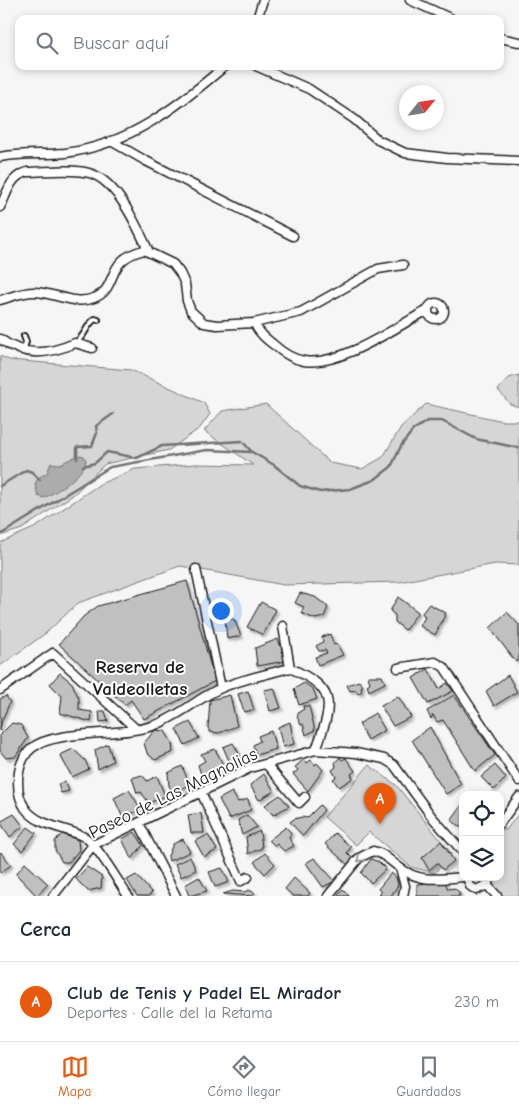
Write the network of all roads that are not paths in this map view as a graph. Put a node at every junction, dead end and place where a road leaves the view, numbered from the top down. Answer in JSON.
{"nodes":[{"id":1,"x":263,"y":0,"type":"edge"},
{"id":2,"x":410,"y":0,"type":"edge"},
{"id":3,"x":258,"y":15,"type":"edge"},
{"id":4,"x":443,"y":15,"type":"edge"},
{"id":5,"x":504,"y":39,"type":"edge"},
{"id":6,"x":519,"y":42,"type":"edge"},
{"id":7,"x":220,"y":70,"type":"edge"},
{"id":8,"x":265,"y":70,"type":"edge"},
{"id":9,"x":111,"y":141,"type":"junction"},
{"id":10,"x":0,"y":157,"type":"edge"},
{"id":11,"x":519,"y":160,"type":"edge"},
{"id":12,"x":0,"y":207,"type":"edge"},
{"id":13,"x":293,"y":236,"type":"dead end"},
{"id":14,"x":149,"y":252,"type":"junction"},
{"id":15,"x":403,"y":265,"type":"dead end"},
{"id":16,"x":0,"y":300,"type":"edge"},
{"id":17,"x":428,"y":310,"type":"dead end"},
{"id":18,"x":98,"y":320,"type":"dead end"},
{"id":19,"x":254,"y":322,"type":"junction"},
{"id":20,"x":24,"y":336,"type":"dead end"},
{"id":21,"x":0,"y":339,"type":"edge"},
{"id":22,"x":72,"y":343,"type":"junction"},
{"id":23,"x":92,"y":348,"type":"dead end"},
{"id":24,"x":23,"y":352,"type":"junction"},
{"id":25,"x":196,"y":569,"type":"dead end"},
{"id":26,"x":283,"y":626,"type":"dead end"},
{"id":27,"x":290,"y":668,"type":"junction"},
{"id":28,"x":398,"y":668,"type":"dead end"},
{"id":29,"x":221,"y":688,"type":"junction"},
{"id":30,"x":0,"y":690,"type":"edge"},
{"id":31,"x":136,"y":730,"type":"junction"},
{"id":32,"x":316,"y":750,"type":"junction"},
{"id":33,"x":266,"y":764,"type":"junction"},
{"id":34,"x":519,"y":781,"type":"edge"},
{"id":35,"x":201,"y":792,"type":"junction"},
{"id":36,"x":305,"y":797,"type":"dead end"},
{"id":37,"x":519,"y":797,"type":"edge"},
{"id":38,"x":504,"y":818,"type":"edge"},
{"id":39,"x":139,"y":822,"type":"junction"},
{"id":40,"x":93,"y":845,"type":"junction"},
{"id":41,"x":459,"y":847,"type":"edge"},
{"id":42,"x":400,"y":868,"type":"junction"},
{"id":43,"x":248,"y":877,"type":"dead end"},
{"id":44,"x":459,"y":877,"type":"edge"},
{"id":45,"x":426,"y":880,"type":"junction"},
{"id":46,"x":468,"y":881,"type":"edge"},
{"id":47,"x":488,"y":881,"type":"edge"},
{"id":48,"x":487,"y":885,"type":"junction"},
{"id":49,"x":405,"y":886,"type":"junction"},
{"id":50,"x":473,"y":893,"type":"edge"},
{"id":51,"x":53,"y":896,"type":"edge"},
{"id":52,"x":128,"y":896,"type":"edge"},
{"id":53,"x":176,"y":896,"type":"edge"},
{"id":54,"x":328,"y":896,"type":"edge"},
{"id":55,"x":403,"y":896,"type":"edge"},
{"id":56,"x":497,"y":896,"type":"edge"}],
"edges":[{"from":1,"to":3,"type":"street"},
{"from":2,"to":4,"type":"street"},
{"from":5,"to":6,"type":"street"},
{"from":7,"to":9,"type":"street"},
{"from":8,"to":11,"type":"street"},
{"from":9,"to":10,"type":"street"},
{"from":9,"to":13,"type":"street"},
{"from":12,"to":14,"type":"street"},
{"from":14,"to":16,"type":"street"},
{"from":14,"to":19,"type":"street"},
{"from":15,"to":19,"type":"street"},
{"from":17,"to":19,"type":"street"},
{"from":18,"to":22,"type":"lane"},
{"from":20,"to":24,"type":"lane"},
{"from":21,"to":24,"type":"street"},
{"from":22,"to":23,"type":"street"},
{"from":22,"to":24,"type":"street"},
{"from":25,"to":29,"type":"street"},
{"from":26,"to":27,"type":"street"},
{"from":27,"to":29,"type":"street"},
{"from":27,"to":32,"type":"street"},
{"from":28,"to":34,"type":"street"},
{"from":29,"to":31,"type":"street"},
{"from":30,"to":31,"type":"street"},
{"from":31,"to":40,"type":"street"},
{"from":32,"to":33,"type":"street","name":"Paseo de Las Magnolias"},
{"from":32,"to":41,"type":"street","name":"Paseo de Las Magnolias"},
{"from":33,"to":35,"type":"street","name":"Paseo de Las Magnolias"},
{"from":33,"to":36,"type":"street"},
{"from":35,"to":39,"type":"street","name":"Paseo de Las Magnolias"},
{"from":35,"to":43,"type":"street"},
{"from":37,"to":38,"type":"street"},
{"from":39,"to":40,"type":"street","name":"Paseo de Las Magnolias"},
{"from":39,"to":53,"type":"street"},
{"from":40,"to":51,"type":"street","name":"Paseo de Las Magnolias"},
{"from":40,"to":52,"type":"street"},
{"from":42,"to":45,"type":"street"},
{"from":42,"to":49,"type":"street"},
{"from":42,"to":54,"type":"street","one_way":true},
{"from":44,"to":45,"type":"street"},
{"from":45,"to":49,"type":"street"},
{"from":46,"to":50,"type":"street"},
{"from":47,"to":48,"type":"street"},
{"from":48,"to":50,"type":"street"},
{"from":48,"to":56,"type":"street"},
{"from":49,"to":55,"type":"street"}]}
